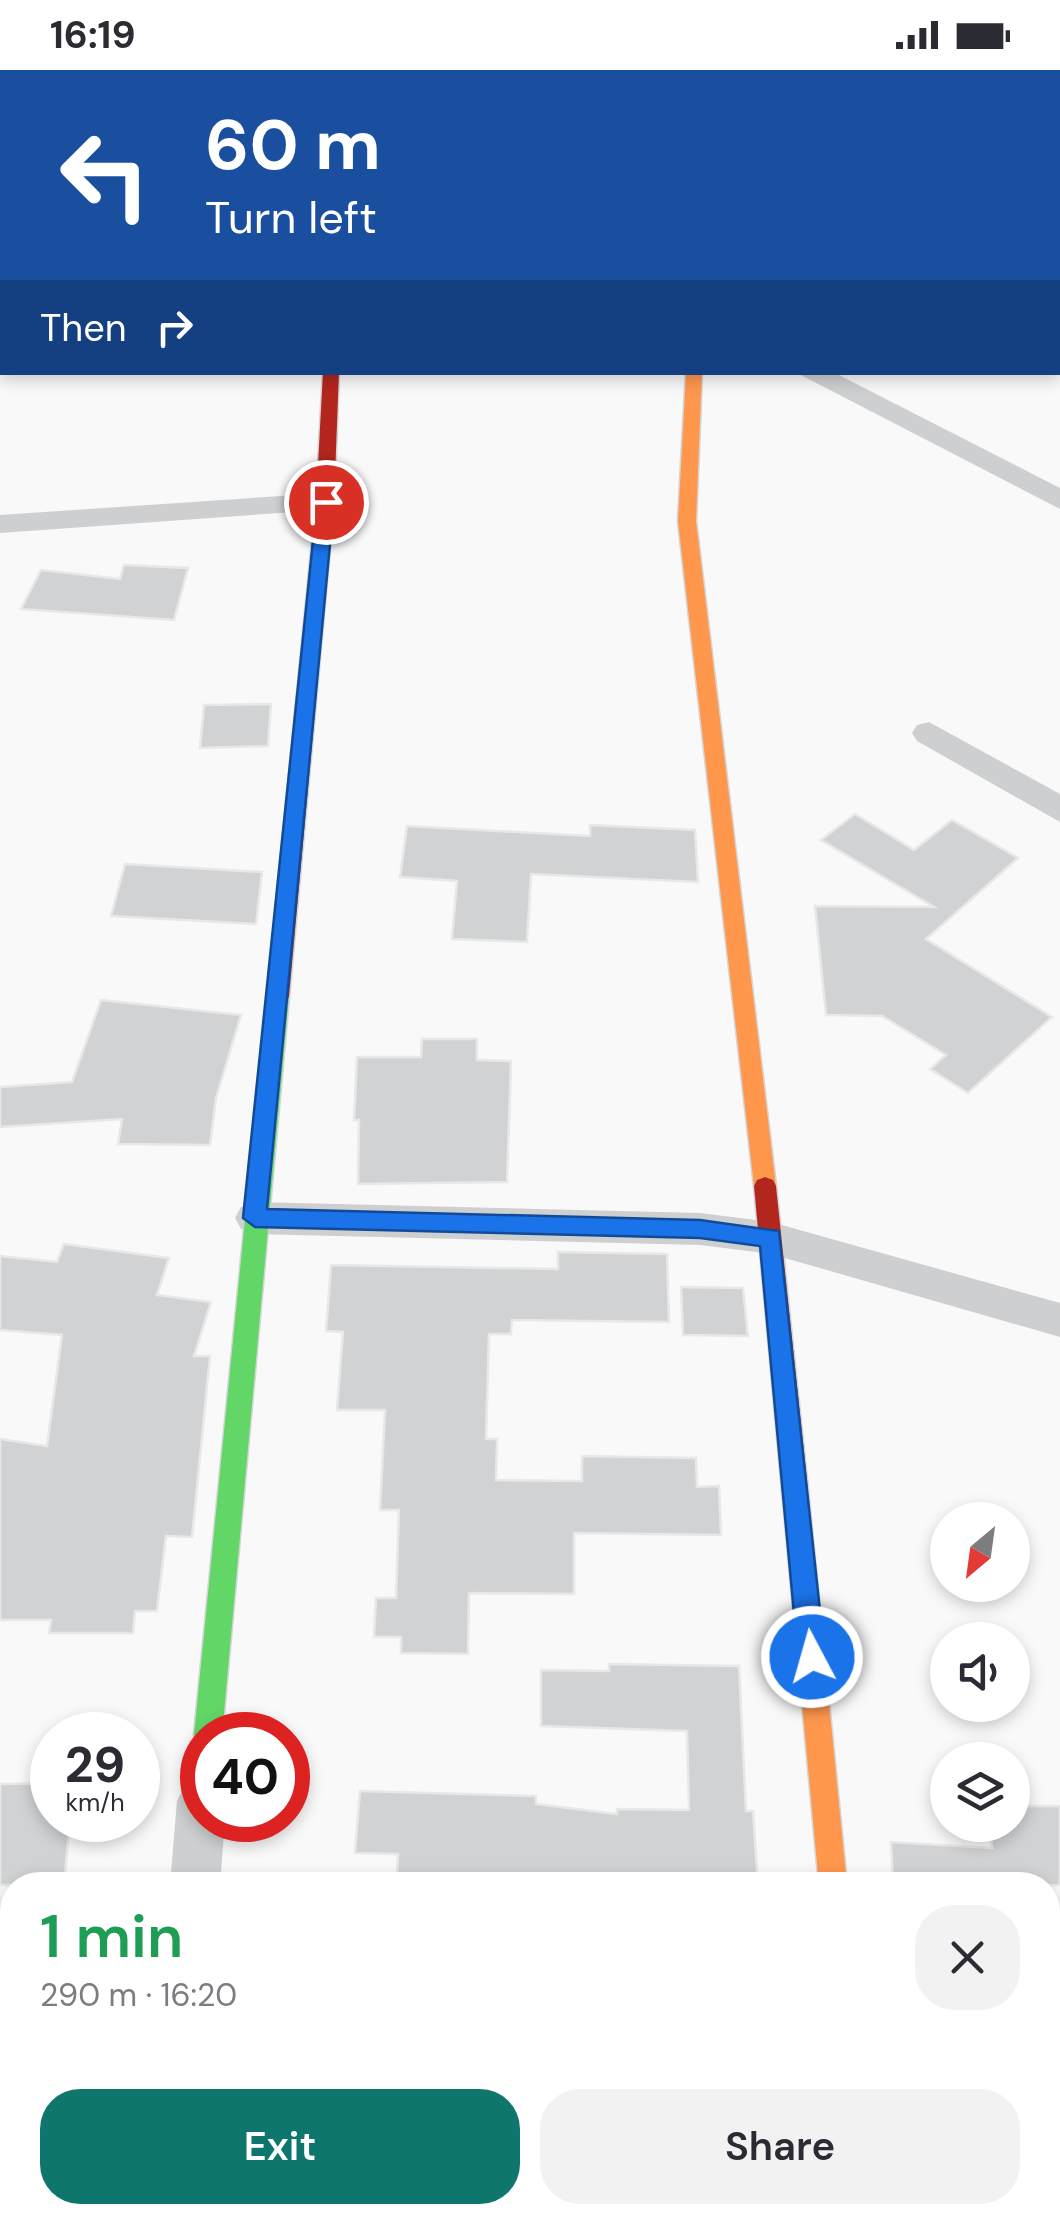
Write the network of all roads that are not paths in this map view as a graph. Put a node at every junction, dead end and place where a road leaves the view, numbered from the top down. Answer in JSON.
{"nodes":[{"id":1,"x":331,"y":375,"type":"edge"},
{"id":2,"x":694,"y":375,"type":"edge"},
{"id":3,"x":815,"y":375,"type":"edge"},
{"id":4,"x":1060,"y":500,"type":"edge"},
{"id":5,"x":326,"y":502,"type":"junction"},
{"id":6,"x":0,"y":524,"type":"edge"},
{"id":7,"x":929,"y":733,"type":"dead end"},
{"id":8,"x":1060,"y":810,"type":"edge"},
{"id":9,"x":255,"y":1218,"type":"junction"},
{"id":10,"x":771,"y":1238,"type":"junction"},
{"id":11,"x":1060,"y":1320,"type":"edge"},
{"id":12,"x":210,"y":1712,"type":"edge"},
{"id":13,"x":199,"y":1842,"type":"edge"},
{"id":14,"x":196,"y":1872,"type":"edge"},
{"id":15,"x":833,"y":1872,"type":"edge"}],
"edges":[{"from":1,"to":5,"type":"street"},
{"from":2,"to":10,"type":"street"},
{"from":3,"to":4,"type":"street"},
{"from":5,"to":6,"type":"street"},
{"from":5,"to":9,"type":"street"},
{"from":7,"to":8,"type":"street"},
{"from":9,"to":10,"type":"street"},
{"from":9,"to":12,"type":"street"},
{"from":10,"to":11,"type":"street"},
{"from":10,"to":15,"type":"street"},
{"from":13,"to":14,"type":"street"}]}
